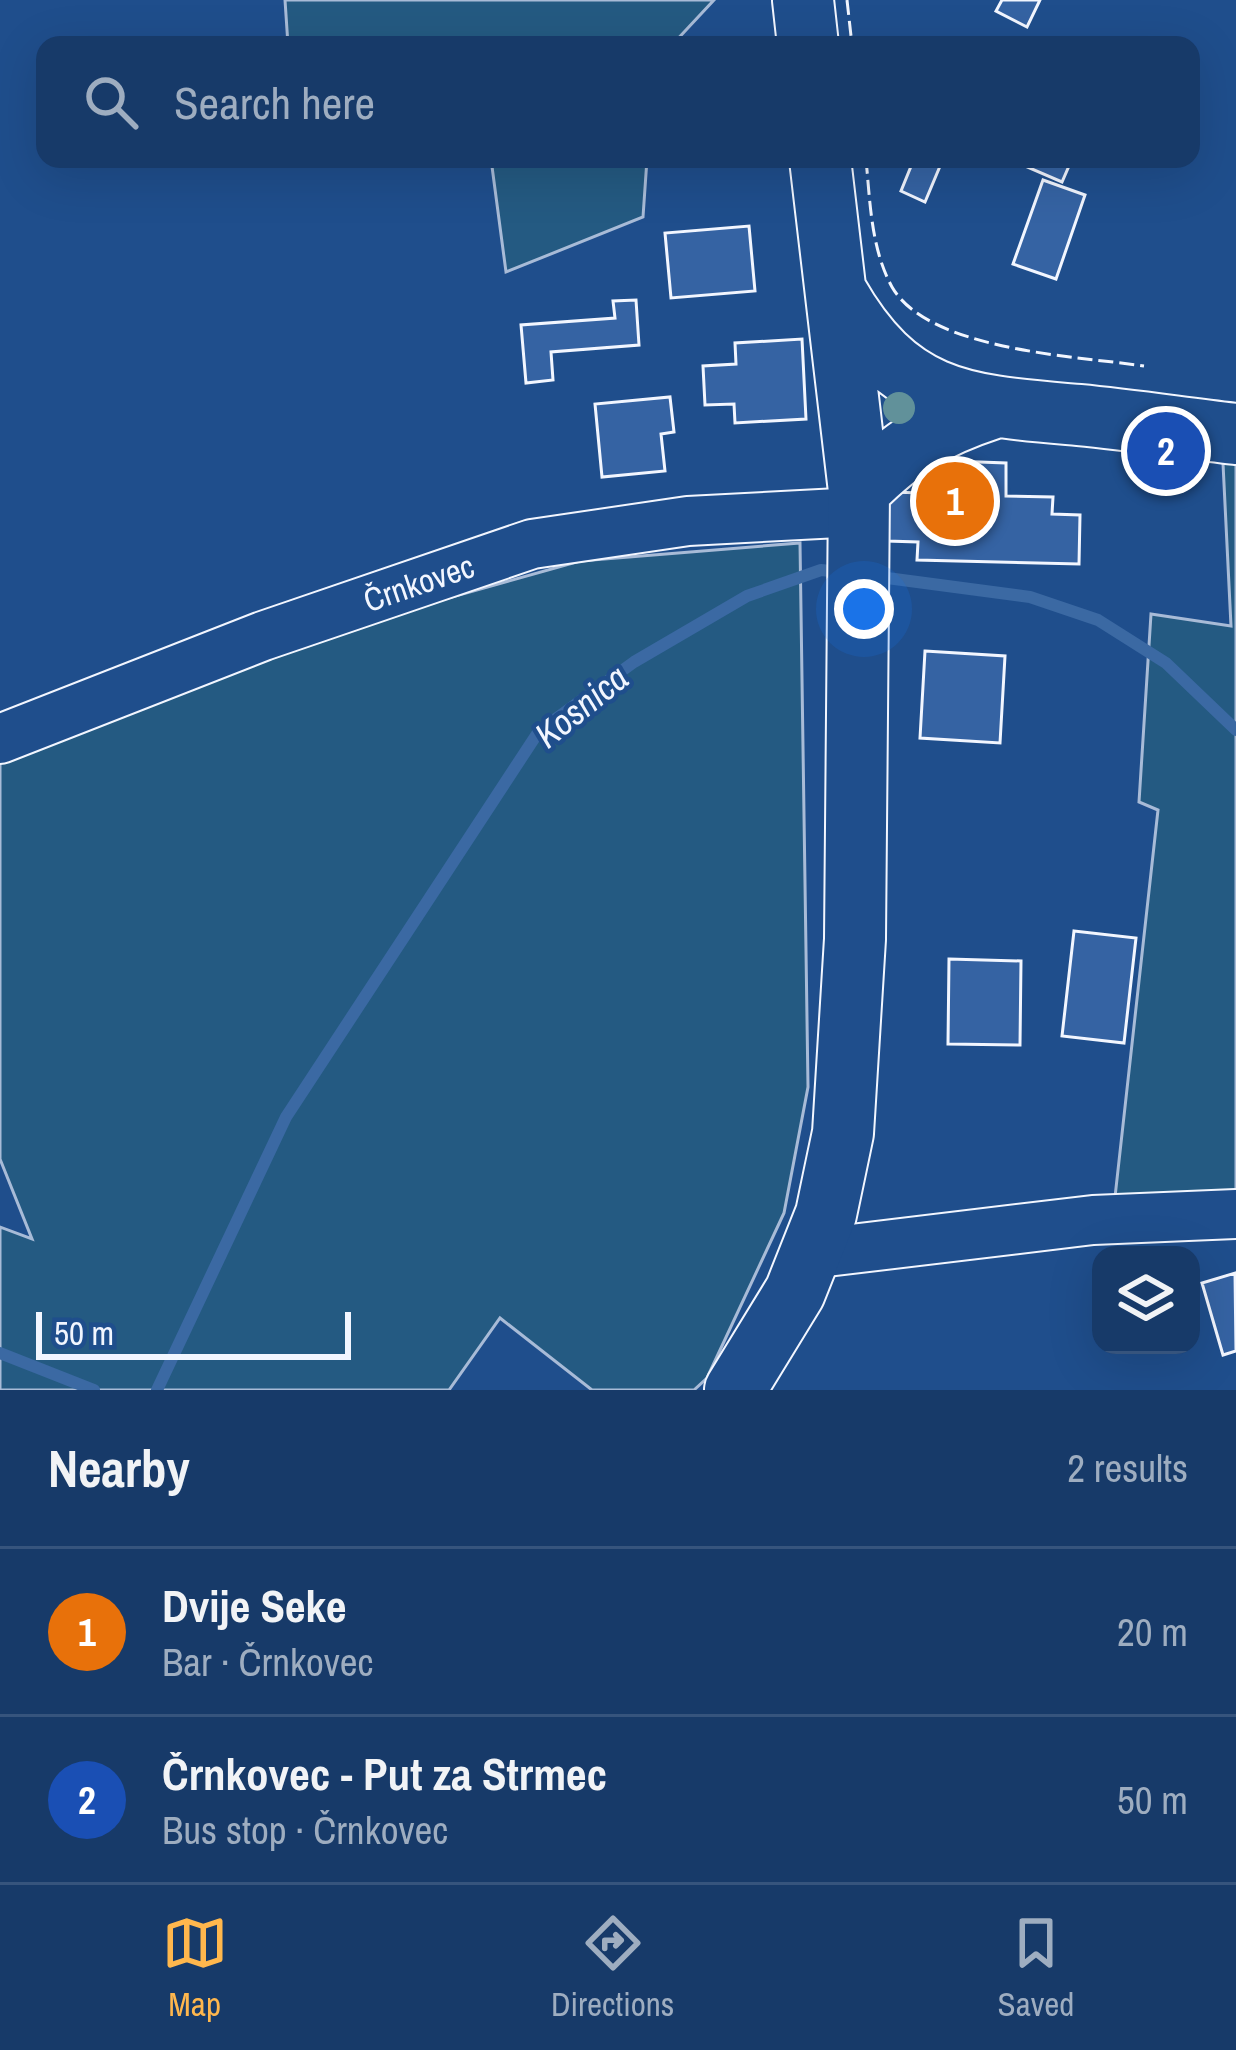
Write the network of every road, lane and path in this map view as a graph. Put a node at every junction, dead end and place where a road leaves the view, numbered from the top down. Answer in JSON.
{"nodes":[{"id":1,"x":803,"y":0,"type":"edge"},
{"id":2,"x":807,"y":36,"type":"edge"},
{"id":3,"x":821,"y":168,"type":"edge"},
{"id":4,"x":834,"y":288,"type":"junction"},
{"id":5,"x":991,"y":409,"type":"junction"},
{"id":6,"x":1236,"y":434,"type":"edge"},
{"id":7,"x":858,"y":518,"type":"junction"},
{"id":8,"x":0,"y":739,"type":"edge"},
{"id":9,"x":1236,"y":1214,"type":"edge"},
{"id":10,"x":810,"y":1254,"type":"junction"},
{"id":11,"x":735,"y":1390,"type":"edge"}],
"edges":[{"from":1,"to":2,"type":"main road"},
{"from":3,"to":4,"type":"main road"},
{"from":4,"to":5,"type":"main road"},
{"from":4,"to":7,"type":"main road"},
{"from":5,"to":6,"type":"main road"},
{"from":5,"to":7,"type":"main road"},
{"from":7,"to":8,"type":"street","name":"Črnkovec"},
{"from":7,"to":10,"type":"main road"},
{"from":9,"to":10,"type":"street"},
{"from":10,"to":11,"type":"main road"}]}
